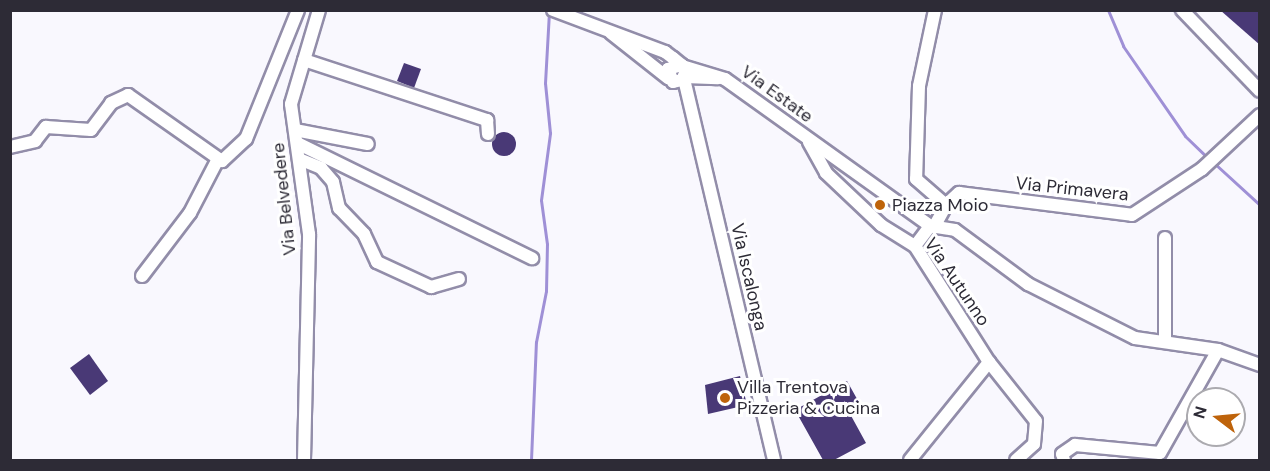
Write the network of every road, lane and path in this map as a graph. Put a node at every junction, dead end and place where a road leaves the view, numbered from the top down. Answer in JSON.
{"nodes":[{"id":1,"x":298,"y":10,"type":"edge"},
{"id":2,"x":319,"y":10,"type":"edge"},
{"id":3,"x":552,"y":10,"type":"edge"},
{"id":4,"x":935,"y":10,"type":"edge"},
{"id":5,"x":1182,"y":10,"type":"edge"},
{"id":6,"x":605,"y":29,"type":"junction"},
{"id":7,"x":304,"y":60,"type":"junction"},
{"id":8,"x":679,"y":74,"type":"junction"},
{"id":9,"x":1260,"y":91,"type":"edge"},
{"id":10,"x":1260,"y":115,"type":"edge"},
{"id":11,"x":295,"y":130,"type":"junction"},
{"id":12,"x":488,"y":134,"type":"dead end"},
{"id":13,"x":807,"y":138,"type":"junction"},
{"id":14,"x":297,"y":143,"type":"junction"},
{"id":15,"x":368,"y":144,"type":"dead end"},
{"id":16,"x":10,"y":147,"type":"edge"},
{"id":17,"x":299,"y":159,"type":"junction"},
{"id":18,"x":217,"y":161,"type":"junction"},
{"id":19,"x":946,"y":205,"type":"junction"},
{"id":20,"x":932,"y":226,"type":"junction"},
{"id":21,"x":1165,"y":238,"type":"dead end"},
{"id":22,"x":915,"y":246,"type":"junction"},
{"id":23,"x":532,"y":258,"type":"dead end"},
{"id":24,"x":142,"y":276,"type":"dead end"},
{"id":25,"x":459,"y":279,"type":"dead end"},
{"id":26,"x":1166,"y":342,"type":"junction"},
{"id":27,"x":1218,"y":350,"type":"junction"},
{"id":28,"x":989,"y":362,"type":"junction"},
{"id":29,"x":1260,"y":365,"type":"edge"},
{"id":30,"x":304,"y":460,"type":"edge"},
{"id":31,"x":774,"y":460,"type":"edge"},
{"id":32,"x":910,"y":460,"type":"edge"},
{"id":33,"x":1016,"y":460,"type":"edge"},
{"id":34,"x":1064,"y":460,"type":"edge"}],
"edges":[{"from":1,"to":18,"type":"street"},
{"from":2,"to":7,"type":"street","name":"Via Belvedere"},
{"from":3,"to":6,"type":"street","name":"Via Estate"},
{"from":4,"to":19,"type":"street"},
{"from":5,"to":9,"type":"street"},
{"from":6,"to":8,"type":"street","name":"Via Estate"},
{"from":6,"to":8,"type":"street","name":"Via Estate"},
{"from":7,"to":11,"type":"street","name":"Via Belvedere"},
{"from":7,"to":12,"type":"street"},
{"from":8,"to":13,"type":"street","name":"Via Estate"},
{"from":8,"to":31,"type":"street","name":"Via Iscalonga"},
{"from":10,"to":19,"type":"street","name":"Via Primavera"},
{"from":11,"to":14,"type":"street","name":"Via Belvedere"},
{"from":11,"to":15,"type":"street"},
{"from":13,"to":20,"type":"street","name":"Via Estate"},
{"from":13,"to":22,"type":"street","name":"Via Autunno"},
{"from":14,"to":17,"type":"street","name":"Via Belvedere"},
{"from":14,"to":23,"type":"street"},
{"from":16,"to":18,"type":"street"},
{"from":17,"to":25,"type":"street"},
{"from":17,"to":30,"type":"street","name":"Via Belvedere"},
{"from":18,"to":24,"type":"street"},
{"from":19,"to":20,"type":"street"},
{"from":20,"to":22,"type":"street"},
{"from":20,"to":26,"type":"street"},
{"from":21,"to":26,"type":"street"},
{"from":22,"to":28,"type":"street","name":"Via Autunno"},
{"from":26,"to":27,"type":"street"},
{"from":27,"to":29,"type":"street"},
{"from":27,"to":34,"type":"street"},
{"from":28,"to":32,"type":"street"},
{"from":28,"to":33,"type":"street","name":"Via Autunno"}]}
